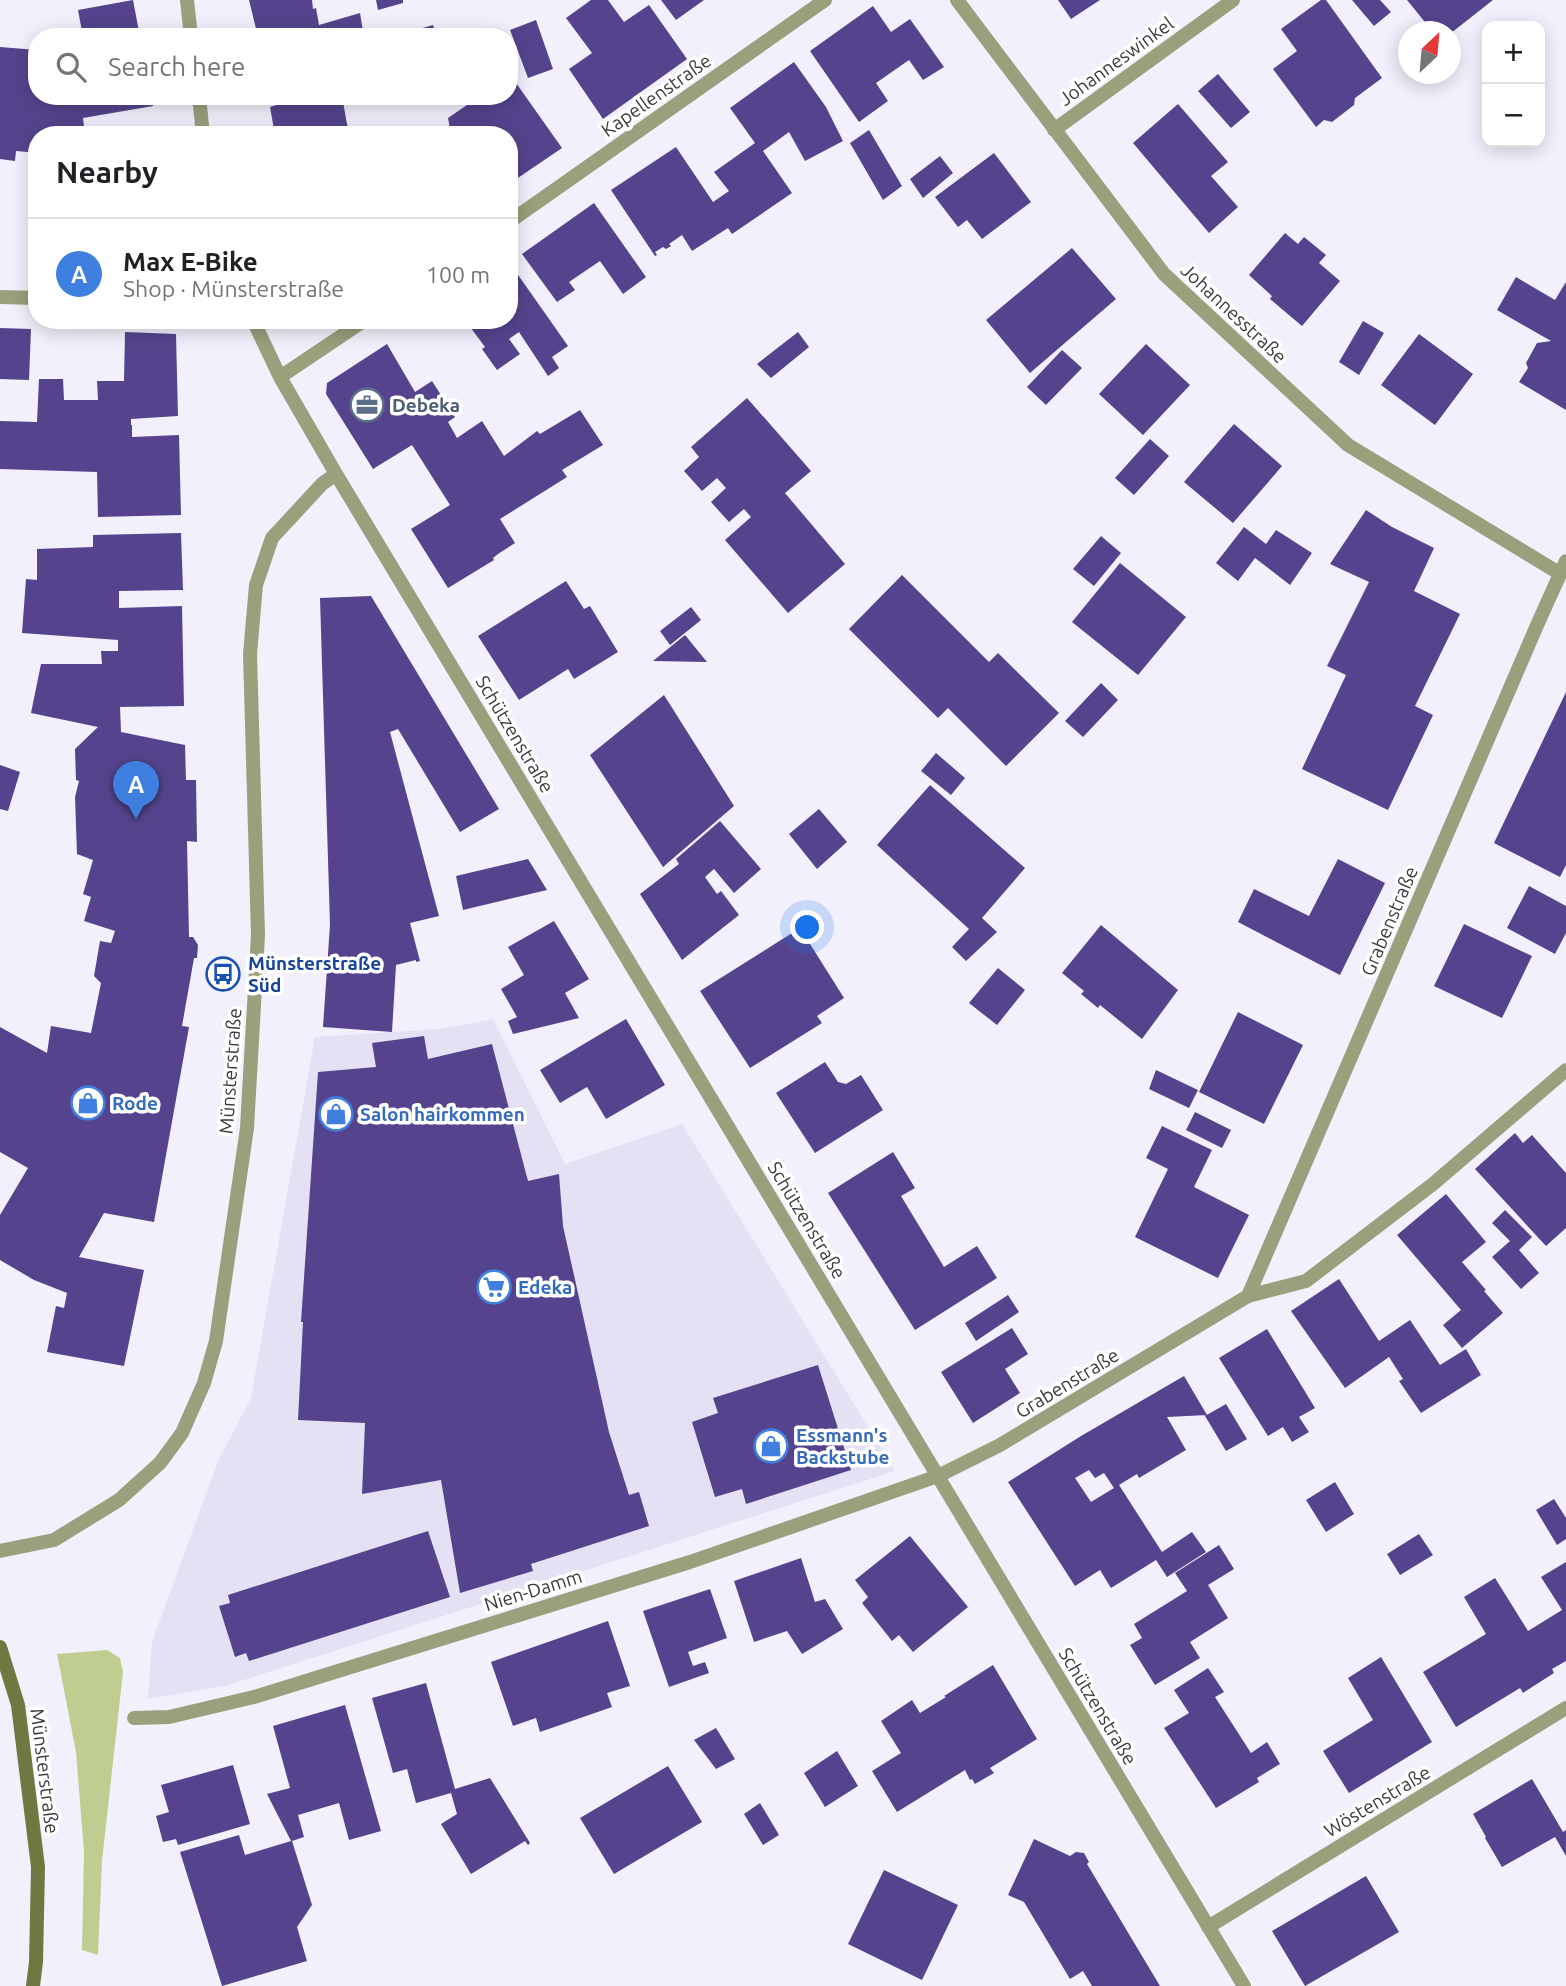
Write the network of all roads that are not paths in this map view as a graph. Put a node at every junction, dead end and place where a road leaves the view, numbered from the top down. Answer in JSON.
{"nodes":[{"id":1,"x":187,"y":0,"type":"edge"},
{"id":2,"x":825,"y":0,"type":"edge"},
{"id":3,"x":957,"y":0,"type":"edge"},
{"id":4,"x":1233,"y":0,"type":"edge"},
{"id":5,"x":190,"y":28,"type":"edge"},
{"id":6,"x":200,"y":105,"type":"edge"},
{"id":7,"x":202,"y":126,"type":"edge"},
{"id":8,"x":1054,"y":130,"type":"junction"},
{"id":9,"x":518,"y":216,"type":"edge"},
{"id":10,"x":0,"y":297,"type":"edge"},
{"id":11,"x":28,"y":298,"type":"edge"},
{"id":12,"x":257,"y":329,"type":"edge"},
{"id":13,"x":352,"y":329,"type":"edge"},
{"id":14,"x":280,"y":377,"type":"junction"},
{"id":15,"x":336,"y":474,"type":"junction"},
{"id":16,"x":1563,"y":567,"type":"edge"},
{"id":17,"x":1566,"y":1070,"type":"edge"},
{"id":18,"x":1248,"y":1297,"type":"junction"},
{"id":19,"x":939,"y":1476,"type":"junction"},
{"id":20,"x":0,"y":1551,"type":"edge"},
{"id":21,"x":0,"y":1647,"type":"edge"},
{"id":22,"x":1566,"y":1708,"type":"edge"},
{"id":23,"x":134,"y":1718,"type":"dead end"},
{"id":24,"x":1208,"y":1927,"type":"junction"},
{"id":25,"x":33,"y":1986,"type":"edge"},
{"id":26,"x":1244,"y":1986,"type":"edge"}],
"edges":[{"from":1,"to":5,"type":"street"},
{"from":2,"to":9,"type":"street","name":"Kapellenstraße"},
{"from":3,"to":8,"type":"street","name":"Johannesstraße"},
{"from":4,"to":8,"type":"street","name":"Johanneswinkel"},
{"from":6,"to":7,"type":"street"},
{"from":8,"to":16,"type":"street","name":"Johannesstraße"},
{"from":10,"to":11,"type":"street"},
{"from":12,"to":14,"type":"street"},
{"from":13,"to":14,"type":"street"},
{"from":14,"to":15,"type":"street"},
{"from":15,"to":19,"type":"street","name":"Schützenstraße"},
{"from":15,"to":20,"type":"street","name":"Münsterstraße"},
{"from":16,"to":18,"type":"street","name":"Grabenstraße"},
{"from":17,"to":18,"type":"street","name":"Grabenstraße"},
{"from":18,"to":19,"type":"street","name":"Grabenstraße"},
{"from":19,"to":23,"type":"street","name":"Nien-Damm"},
{"from":19,"to":24,"type":"street","name":"Schützenstraße"},
{"from":21,"to":25,"type":"main road","name":"Münsterstraße"},
{"from":22,"to":24,"type":"street","name":"Wöstenstraße"},
{"from":24,"to":26,"type":"street","name":"Schützenstraße"}]}
